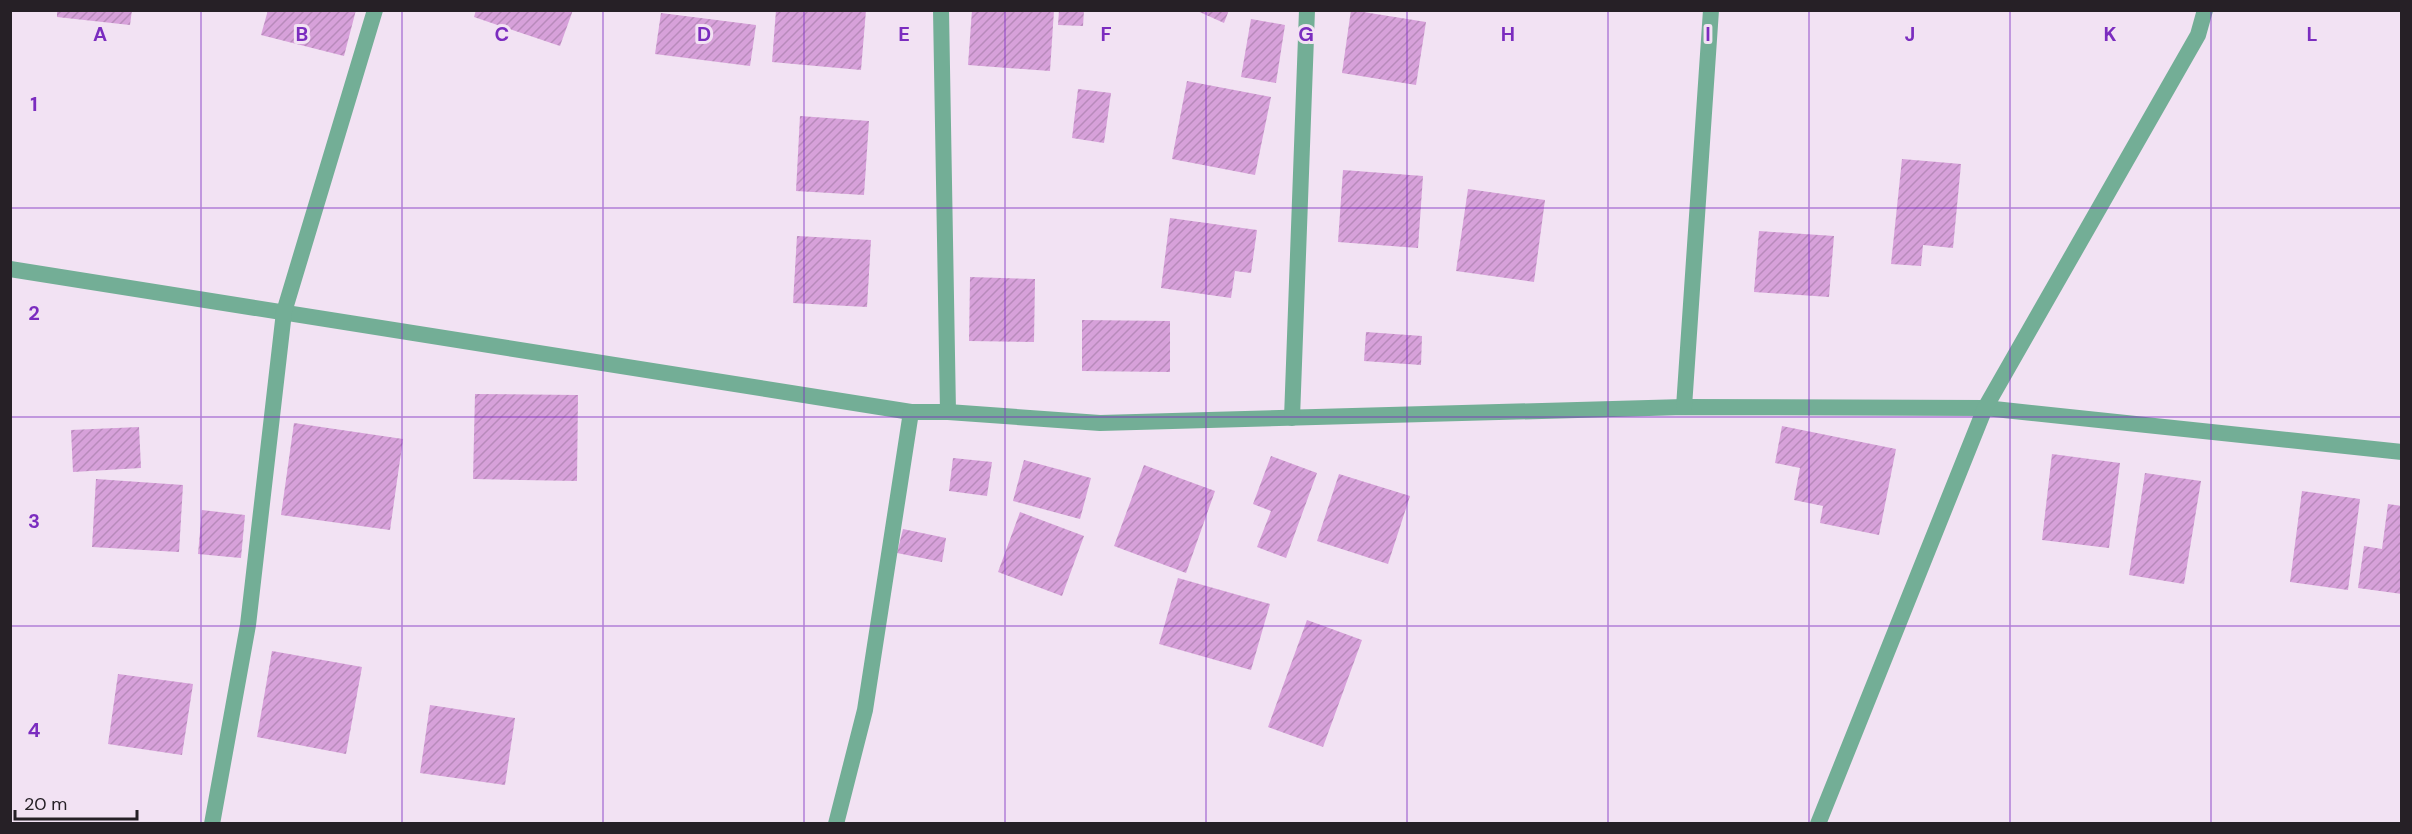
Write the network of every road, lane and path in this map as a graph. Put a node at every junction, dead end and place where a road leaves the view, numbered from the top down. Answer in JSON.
{"nodes":[{"id":1,"x":375,"y":10,"type":"edge"},
{"id":2,"x":941,"y":10,"type":"edge"},
{"id":3,"x":1307,"y":10,"type":"edge"},
{"id":4,"x":1711,"y":10,"type":"edge"},
{"id":5,"x":2205,"y":10,"type":"edge"},
{"id":6,"x":10,"y":269,"type":"edge"},
{"id":7,"x":284,"y":312,"type":"junction"},
{"id":8,"x":1684,"y":407,"type":"junction"},
{"id":9,"x":1985,"y":408,"type":"junction"},
{"id":10,"x":911,"y":412,"type":"junction"},
{"id":11,"x":948,"y":412,"type":"junction"},
{"id":12,"x":1292,"y":418,"type":"junction"},
{"id":13,"x":2402,"y":452,"type":"edge"},
{"id":14,"x":212,"y":824,"type":"edge"},
{"id":15,"x":836,"y":824,"type":"edge"},
{"id":16,"x":1818,"y":824,"type":"edge"}],
"edges":[{"from":1,"to":7,"type":"street"},
{"from":2,"to":11,"type":"street"},
{"from":3,"to":12,"type":"street"},
{"from":4,"to":8,"type":"street"},
{"from":5,"to":9,"type":"street"},
{"from":6,"to":7,"type":"street"},
{"from":7,"to":10,"type":"street"},
{"from":7,"to":14,"type":"street"},
{"from":8,"to":9,"type":"street"},
{"from":8,"to":12,"type":"street"},
{"from":9,"to":13,"type":"street"},
{"from":9,"to":16,"type":"street"},
{"from":10,"to":11,"type":"street"},
{"from":10,"to":15,"type":"street"},
{"from":11,"to":12,"type":"street"}]}
